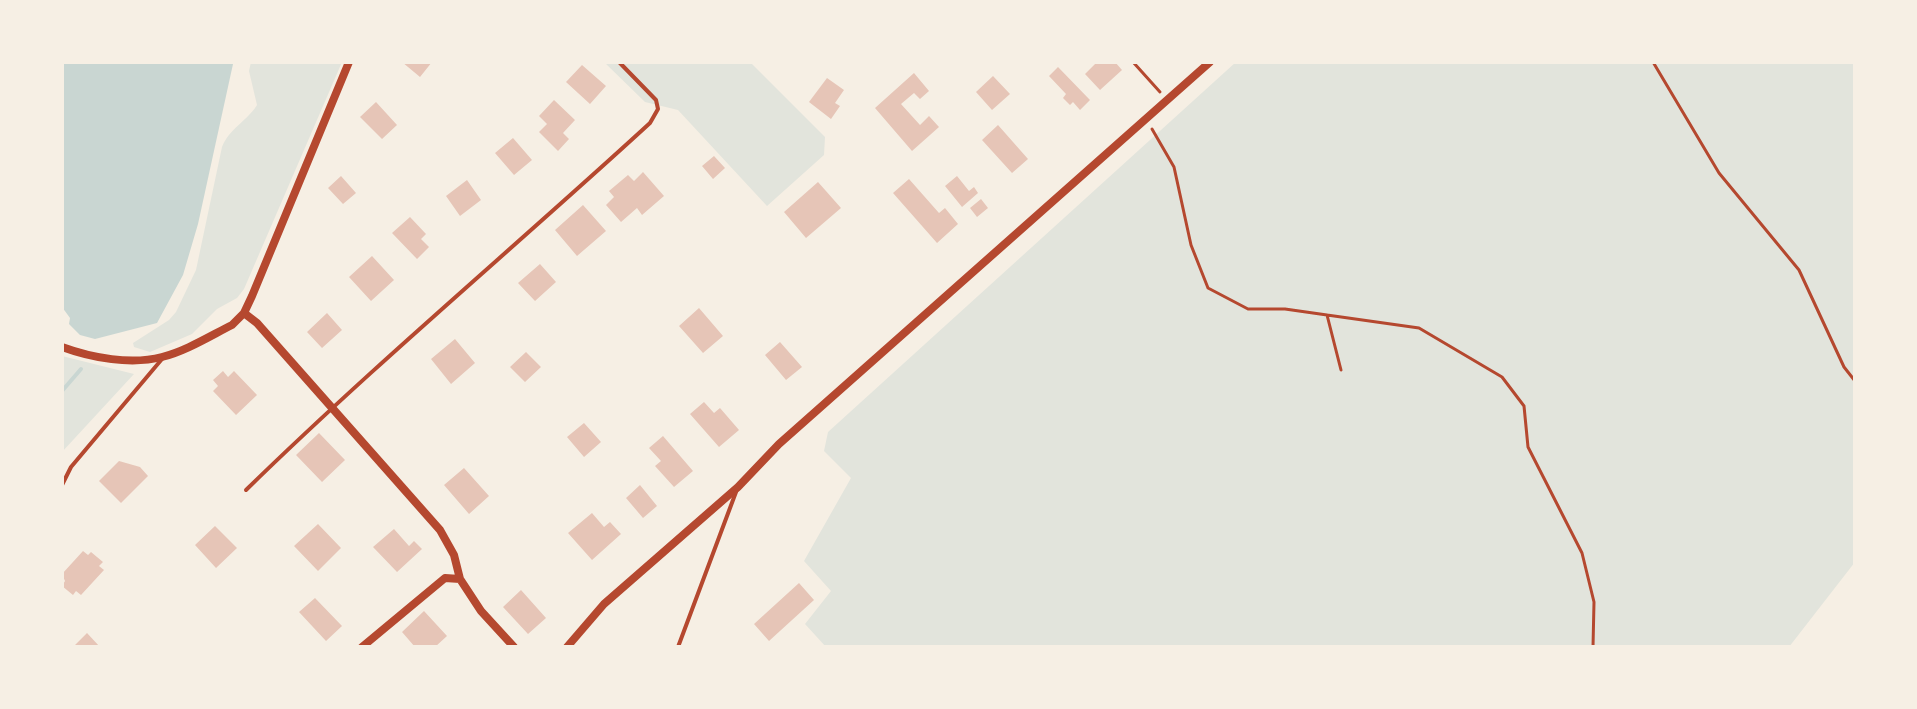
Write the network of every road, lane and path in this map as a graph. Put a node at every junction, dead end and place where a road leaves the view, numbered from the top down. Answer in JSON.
{"nodes":[{"id":1,"x":349,"y":62,"type":"edge"},
{"id":2,"x":619,"y":62,"type":"edge"},
{"id":3,"x":1133,"y":62,"type":"edge"},
{"id":4,"x":1210,"y":62,"type":"edge"},
{"id":5,"x":1653,"y":62,"type":"edge"},
{"id":6,"x":1167,"y":101,"type":"junction"},
{"id":7,"x":1146,"y":120,"type":"junction"},
{"id":8,"x":244,"y":313,"type":"junction"},
{"id":9,"x":1327,"y":315,"type":"junction"},
{"id":10,"x":62,"y":347,"type":"edge"},
{"id":11,"x":163,"y":357,"type":"junction"},
{"id":12,"x":1341,"y":370,"type":"dead end"},
{"id":13,"x":1855,"y":381,"type":"edge"},
{"id":14,"x":332,"y":406,"type":"junction"},
{"id":15,"x":62,"y":485,"type":"edge"},
{"id":16,"x":738,"y":487,"type":"junction"},
{"id":17,"x":246,"y":490,"type":"dead end"},
{"id":18,"x":460,"y":579,"type":"junction"},
{"id":19,"x":362,"y":647,"type":"edge"},
{"id":20,"x":514,"y":647,"type":"edge"},
{"id":21,"x":567,"y":647,"type":"edge"},
{"id":22,"x":678,"y":647,"type":"edge"},
{"id":23,"x":1593,"y":647,"type":"edge"}],
"edges":[{"from":1,"to":8,"type":"street"},
{"from":2,"to":14,"type":"lane"},
{"from":3,"to":6,"type":"path"},
{"from":4,"to":6,"type":"street"},
{"from":5,"to":13,"type":"path"},
{"from":6,"to":7,"type":"street"},
{"from":7,"to":9,"type":"path"},
{"from":7,"to":16,"type":"street"},
{"from":8,"to":11,"type":"street"},
{"from":8,"to":14,"type":"street"},
{"from":9,"to":12,"type":"path"},
{"from":9,"to":23,"type":"path"},
{"from":10,"to":11,"type":"street"},
{"from":11,"to":15,"type":"lane"},
{"from":14,"to":17,"type":"lane"},
{"from":14,"to":18,"type":"street"},
{"from":16,"to":21,"type":"street"},
{"from":16,"to":22,"type":"lane"},
{"from":18,"to":19,"type":"street"},
{"from":18,"to":20,"type":"street"}]}
